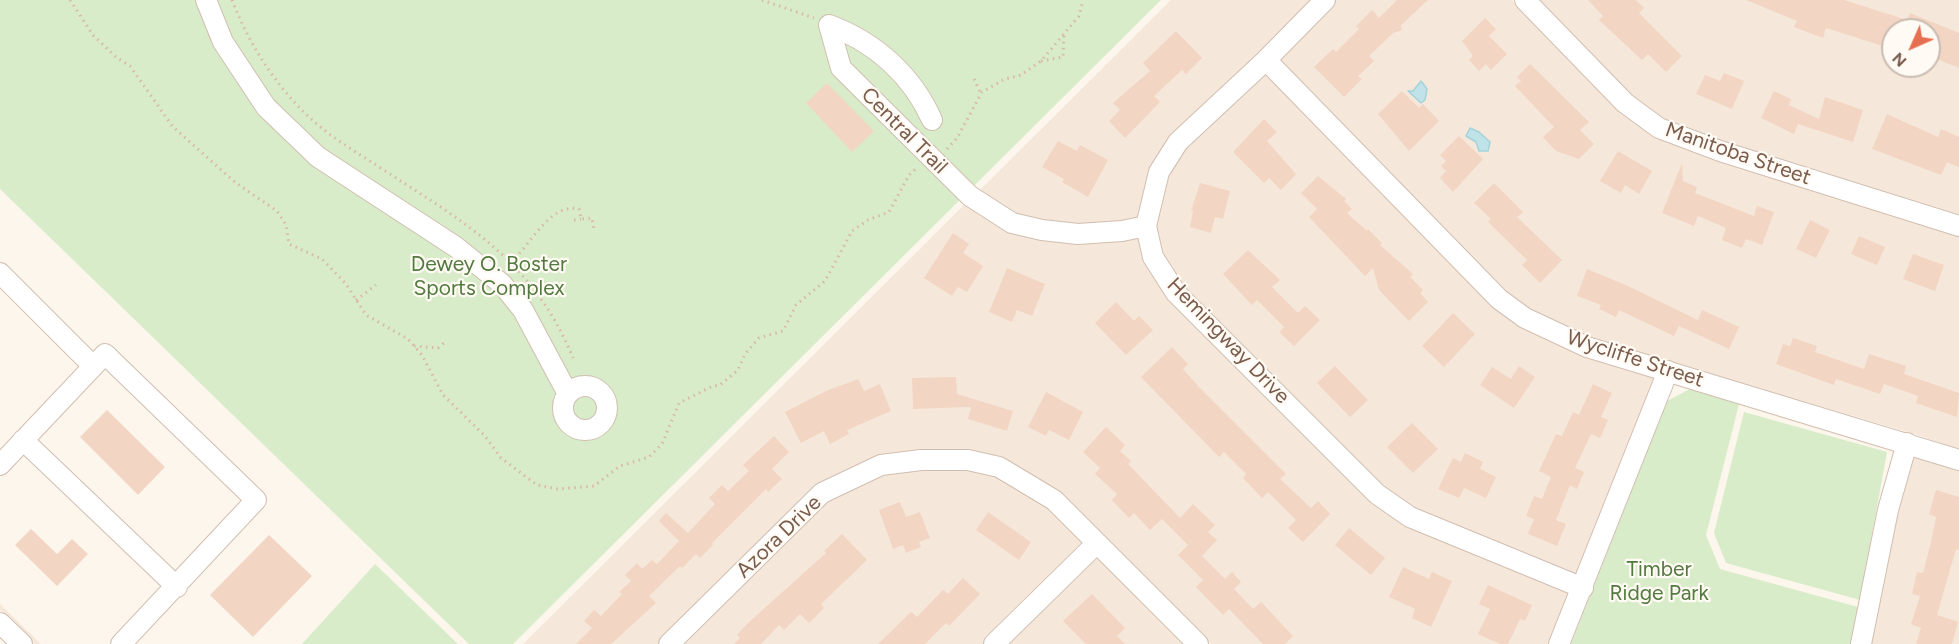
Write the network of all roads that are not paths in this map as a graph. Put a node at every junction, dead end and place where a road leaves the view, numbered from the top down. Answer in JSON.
{"nodes":[{"id":1,"x":206,"y":0,"type":"edge"},
{"id":2,"x":1325,"y":0,"type":"edge"},
{"id":3,"x":1525,"y":0,"type":"edge"},
{"id":4,"x":1266,"y":60,"type":"junction"},
{"id":5,"x":932,"y":120,"type":"dead end"},
{"id":6,"x":1146,"y":226,"type":"junction"},
{"id":7,"x":1959,"y":226,"type":"edge"},
{"id":8,"x":0,"y":273,"type":"edge"},
{"id":9,"x":93,"y":366,"type":"junction"},
{"id":10,"x":1668,"y":371,"type":"junction"},
{"id":11,"x":568,"y":394,"type":"dead end"},
{"id":12,"x":23,"y":440,"type":"junction"},
{"id":13,"x":1907,"y":443,"type":"junction"},
{"id":14,"x":1959,"y":460,"type":"edge"},
{"id":15,"x":0,"y":465,"type":"edge"},
{"id":16,"x":1097,"y":543,"type":"junction"},
{"id":17,"x":177,"y":587,"type":"junction"},
{"id":18,"x":1583,"y":588,"type":"junction"},
{"id":19,"x":0,"y":623,"type":"edge"},
{"id":20,"x":22,"y":644,"type":"edge"},
{"id":21,"x":121,"y":644,"type":"edge"},
{"id":22,"x":669,"y":644,"type":"edge"},
{"id":23,"x":994,"y":644,"type":"edge"},
{"id":24,"x":1198,"y":644,"type":"edge"},
{"id":25,"x":1559,"y":644,"type":"edge"},
{"id":26,"x":1861,"y":644,"type":"edge"}],
"edges":[{"from":1,"to":11,"type":"street"},
{"from":2,"to":4,"type":"street","name":"Hemingway Drive"},
{"from":3,"to":7,"type":"street","name":"Manitoba Street"},
{"from":4,"to":6,"type":"street","name":"Hemingway Drive"},
{"from":4,"to":10,"type":"street","name":"Wycliffe Street"},
{"from":5,"to":6,"type":"street","name":"Central Trail"},
{"from":6,"to":18,"type":"street","name":"Hemingway Drive"},
{"from":8,"to":9,"type":"street"},
{"from":9,"to":12,"type":"street"},
{"from":9,"to":17,"type":"street"},
{"from":10,"to":13,"type":"street","name":"Wycliffe Street"},
{"from":10,"to":18,"type":"street"},
{"from":12,"to":15,"type":"street"},
{"from":12,"to":17,"type":"street"},
{"from":13,"to":14,"type":"street","name":"Wycliffe Street"},
{"from":13,"to":26,"type":"street"},
{"from":16,"to":22,"type":"street","name":"Azora Drive"},
{"from":16,"to":23,"type":"street"},
{"from":16,"to":24,"type":"street","name":"Azora Drive"},
{"from":17,"to":21,"type":"street"},
{"from":18,"to":25,"type":"street"},
{"from":19,"to":20,"type":"street"}]}
